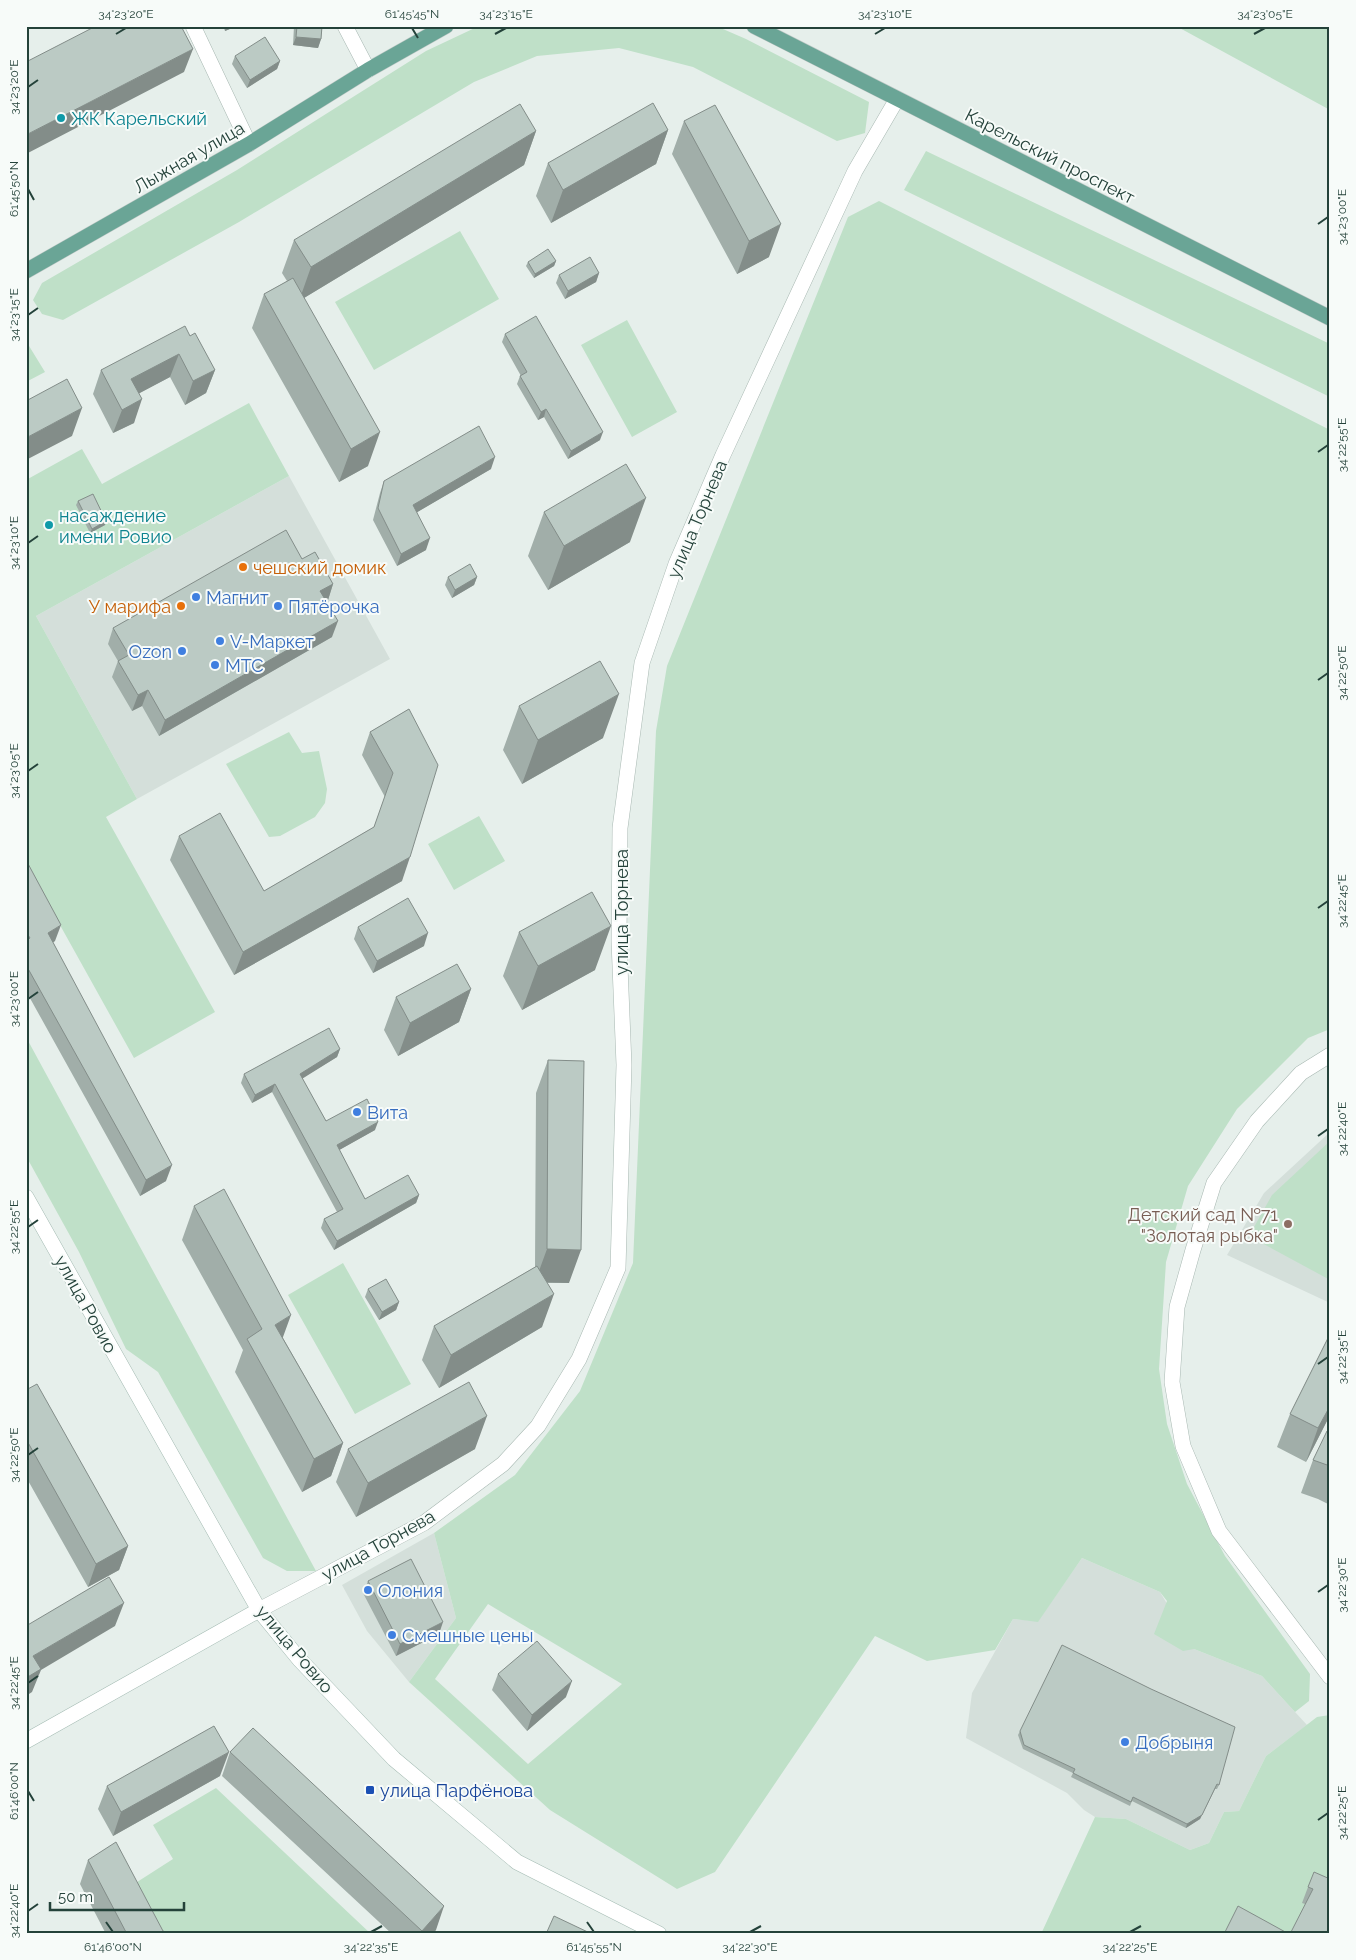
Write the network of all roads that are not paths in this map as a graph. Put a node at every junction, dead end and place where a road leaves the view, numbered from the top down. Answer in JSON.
{"nodes":[{"id":1,"x":193,"y":26,"type":"edge"},
{"id":2,"x":345,"y":26,"type":"edge"},
{"id":3,"x":446,"y":26,"type":"edge"},
{"id":4,"x":754,"y":26,"type":"edge"},
{"id":5,"x":368,"y":70,"type":"junction"},
{"id":6,"x":897,"y":99,"type":"junction"},
{"id":7,"x":249,"y":144,"type":"junction"},
{"id":8,"x":26,"y":272,"type":"edge"},
{"id":9,"x":1330,"y":318,"type":"edge"},
{"id":10,"x":1330,"y":1055,"type":"edge"},
{"id":11,"x":26,"y":1198,"type":"edge"},
{"id":12,"x":259,"y":1610,"type":"junction"},
{"id":13,"x":1330,"y":1677,"type":"edge"},
{"id":14,"x":26,"y":1741,"type":"edge"},
{"id":15,"x":659,"y":1934,"type":"edge"}],
"edges":[{"from":1,"to":7,"type":"street"},
{"from":2,"to":5,"type":"street"},
{"from":3,"to":5,"type":"main road"},
{"from":4,"to":6,"type":"main road","name":"Карельский проспект"},
{"from":5,"to":7,"type":"main road","name":"Лыжная улица"},
{"from":6,"to":9,"type":"main road","name":"Карельский проспект"},
{"from":6,"to":12,"type":"street","name":"улица Торнева"},
{"from":7,"to":8,"type":"main road","name":"Лыжная улица"},
{"from":10,"to":13,"type":"street"},
{"from":11,"to":12,"type":"street","name":"улица Ровио"},
{"from":12,"to":14,"type":"street"},
{"from":12,"to":15,"type":"street","name":"улица Ровио"}]}
